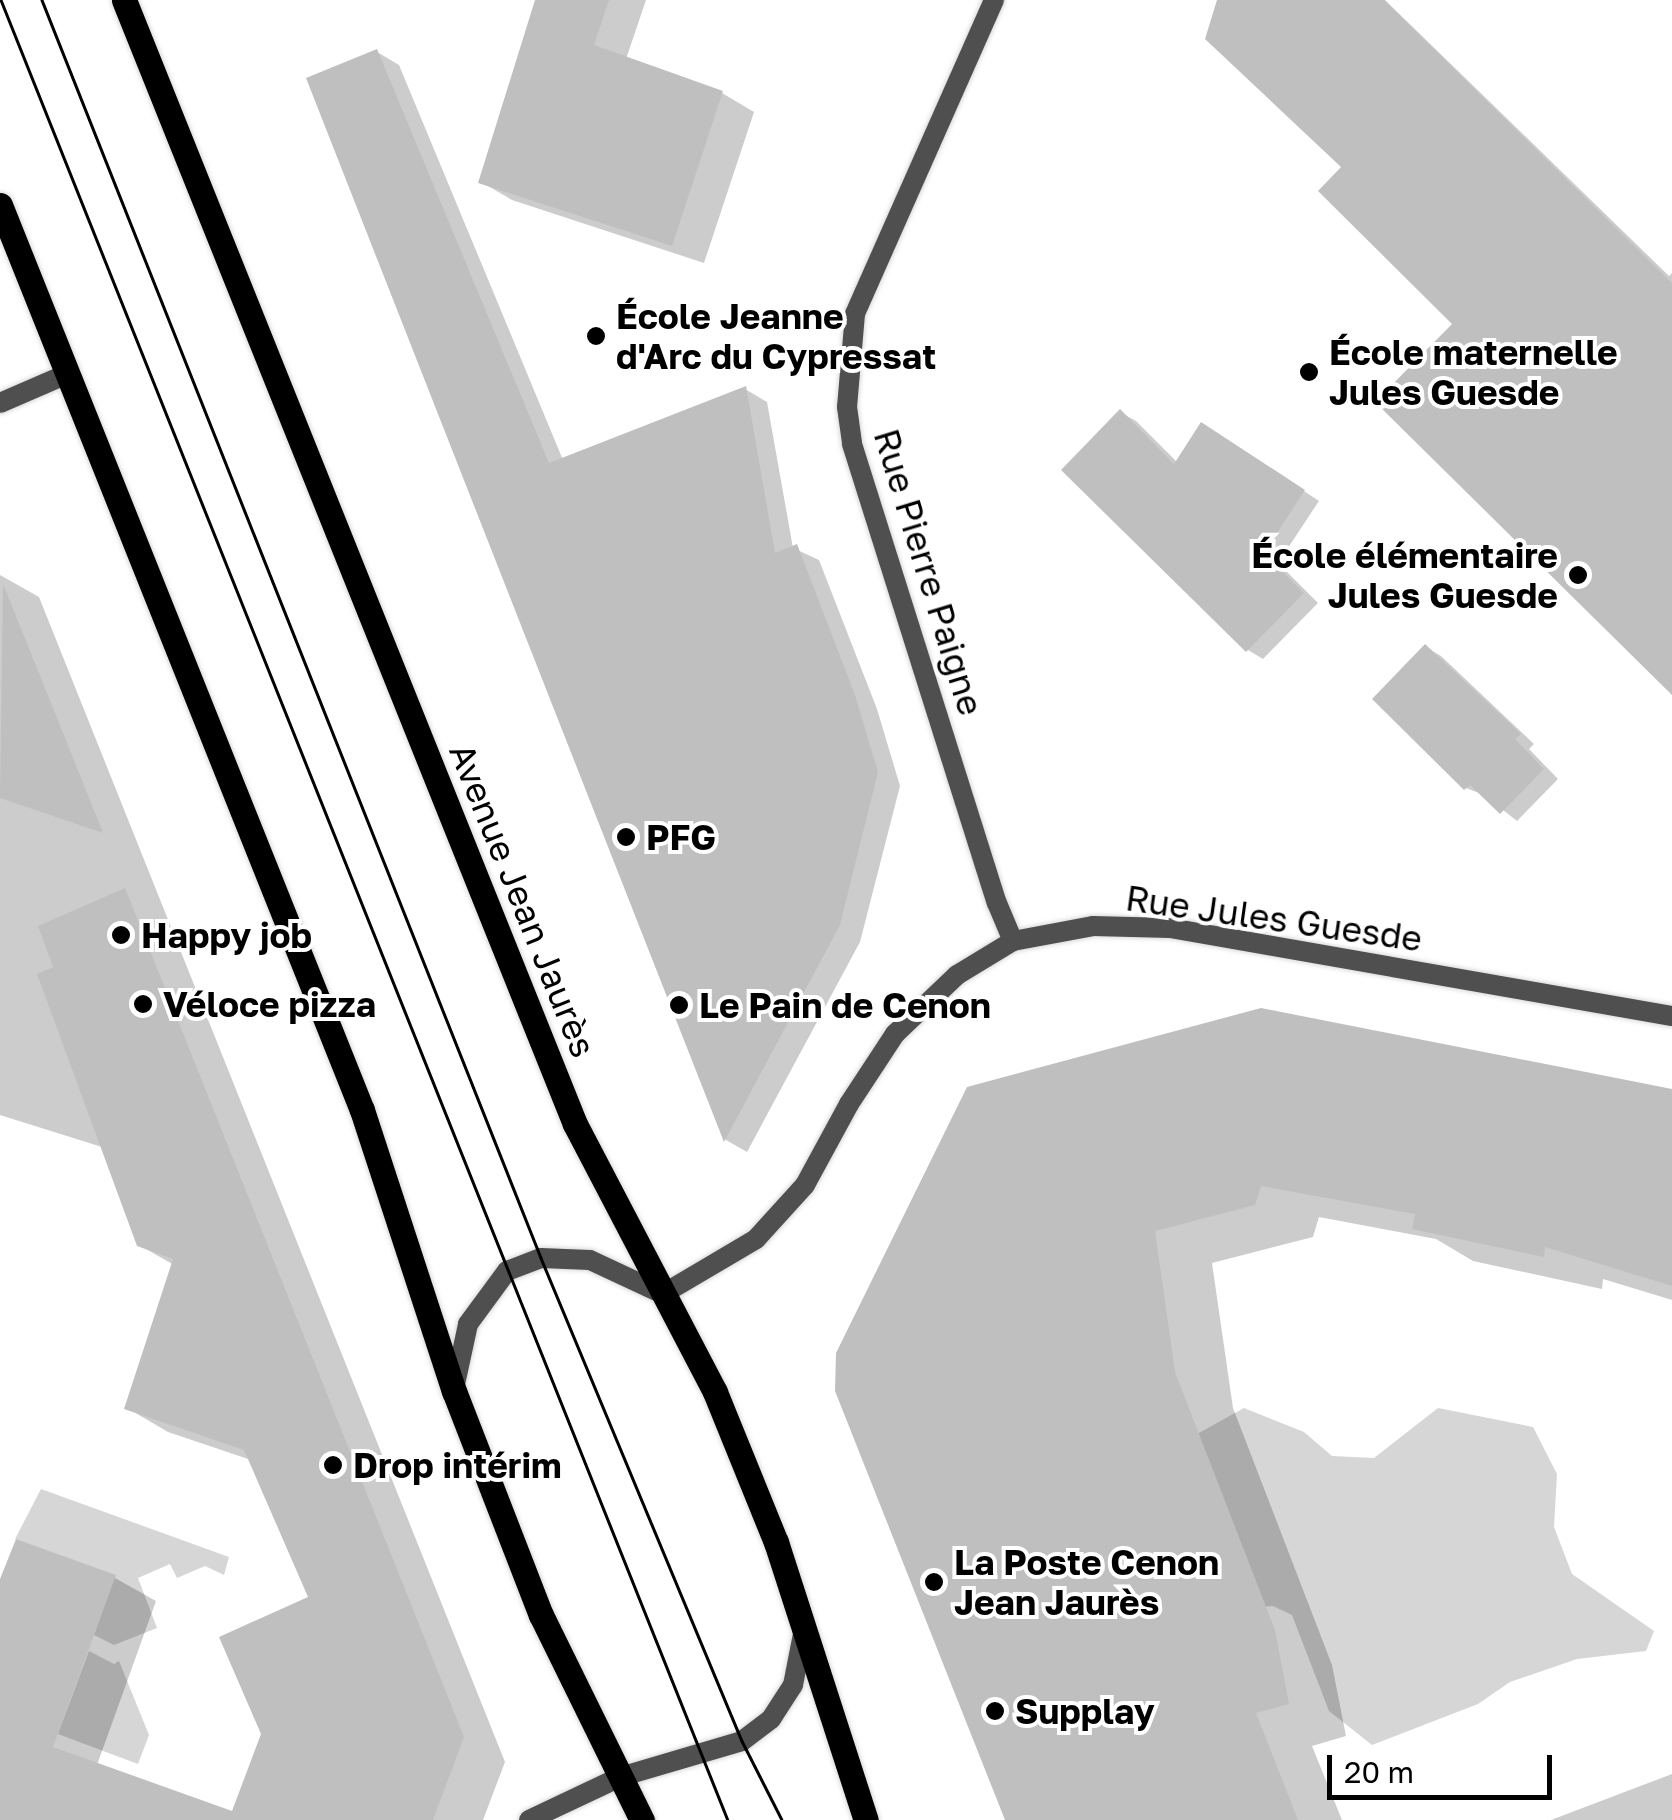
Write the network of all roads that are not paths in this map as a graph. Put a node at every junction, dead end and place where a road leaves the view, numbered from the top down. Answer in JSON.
{"nodes":[{"id":1,"x":124,"y":0,"type":"edge"},
{"id":2,"x":994,"y":0,"type":"edge"},
{"id":3,"x":0,"y":205,"type":"edge"},
{"id":4,"x":67,"y":374,"type":"junction"},
{"id":5,"x":0,"y":403,"type":"edge"},
{"id":6,"x":1013,"y":941,"type":"junction"},
{"id":7,"x":1672,"y":1016,"type":"edge"},
{"id":8,"x":663,"y":1294,"type":"junction"},
{"id":9,"x":454,"y":1391,"type":"junction"},
{"id":10,"x":804,"y":1629,"type":"junction"},
{"id":11,"x":620,"y":1777,"type":"junction"},
{"id":12,"x":529,"y":1820,"type":"edge"},
{"id":13,"x":642,"y":1820,"type":"edge"},
{"id":14,"x":866,"y":1820,"type":"edge"}],
"edges":[{"from":1,"to":8,"type":"main road","name":"Avenue Jean Jaurès"},
{"from":2,"to":6,"type":"street","name":"Rue Pierre Paigne"},
{"from":3,"to":4,"type":"main road"},
{"from":4,"to":5,"type":"street"},
{"from":4,"to":9,"type":"main road"},
{"from":6,"to":7,"type":"street","name":"Rue Jules Guesde"},
{"from":6,"to":8,"type":"street","name":"Rue Jules Guesde"},
{"from":8,"to":9,"type":"street"},
{"from":8,"to":10,"type":"main road","name":"Avenue Jean Jaurès"},
{"from":9,"to":11,"type":"main road"},
{"from":10,"to":11,"type":"street"},
{"from":10,"to":14,"type":"main road","name":"Avenue Jean Jaurès"},
{"from":11,"to":12,"type":"street"},
{"from":11,"to":13,"type":"main road"}]}
